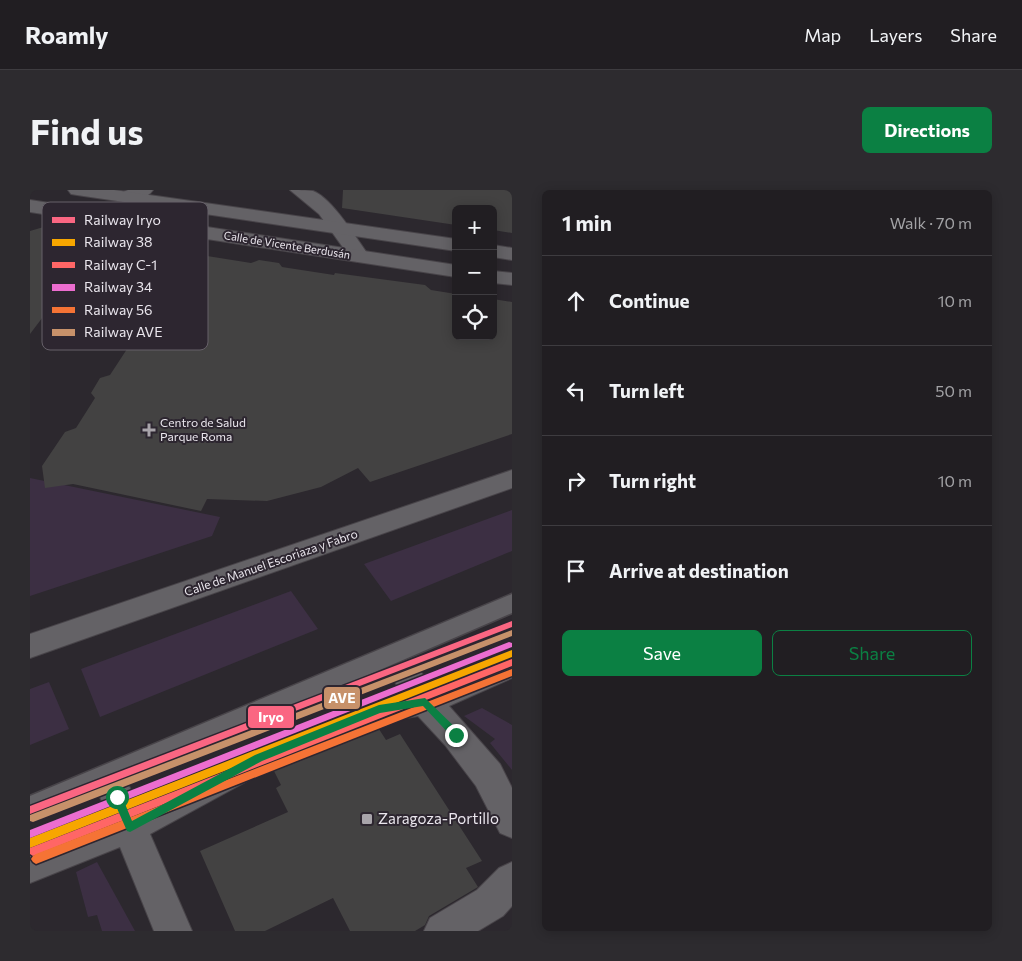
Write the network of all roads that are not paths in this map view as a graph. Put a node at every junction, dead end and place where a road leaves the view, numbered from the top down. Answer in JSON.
{"nodes":[{"id":1,"x":77,"y":190,"type":"edge"},
{"id":2,"x":144,"y":190,"type":"edge"},
{"id":3,"x":298,"y":190,"type":"edge"},
{"id":4,"x":127,"y":197,"type":"junction"},
{"id":5,"x":161,"y":202,"type":"edge"},
{"id":6,"x":208,"y":209,"type":"edge"},
{"id":7,"x":338,"y":228,"type":"junction"},
{"id":8,"x":208,"y":233,"type":"edge"},
{"id":9,"x":452,"y":244,"type":"edge"},
{"id":10,"x":497,"y":252,"type":"edge"},
{"id":11,"x":512,"y":254,"type":"edge"},
{"id":12,"x":358,"y":256,"type":"junction"},
{"id":13,"x":452,"y":270,"type":"edge"},
{"id":14,"x":497,"y":278,"type":"edge"},
{"id":15,"x":512,"y":280,"type":"edge"},
{"id":16,"x":512,"y":479,"type":"edge"},
{"id":17,"x":512,"y":603,"type":"edge"},
{"id":18,"x":30,"y":646,"type":"edge"},
{"id":19,"x":512,"y":665,"type":"edge"},
{"id":20,"x":405,"y":674,"type":"dead end"},
{"id":21,"x":425,"y":702,"type":"junction"},
{"id":22,"x":30,"y":808,"type":"edge"},
{"id":23,"x":124,"y":812,"type":"junction"},
{"id":24,"x":512,"y":822,"type":"edge"},
{"id":25,"x":30,"y":866,"type":"edge"},
{"id":26,"x":512,"y":880,"type":"edge"},
{"id":27,"x":173,"y":931,"type":"edge"},
{"id":28,"x":444,"y":931,"type":"edge"}],
"edges":[{"from":1,"to":4,"type":"street","name":"Calle de Vicente Berdusán"},
{"from":2,"to":4,"type":"street"},
{"from":3,"to":7,"type":"street"},
{"from":4,"to":5,"type":"street","name":"Calle de Vicente Berdusán"},
{"from":6,"to":7,"type":"street","name":"Calle de Vicente Berdusán"},
{"from":7,"to":9,"type":"street","name":"Calle de Vicente Berdusán"},
{"from":7,"to":12,"type":"street"},
{"from":8,"to":12,"type":"street","name":"Calle de Vicente Berdusán"},
{"from":10,"to":11,"type":"street"},
{"from":12,"to":13,"type":"street","name":"Calle de Vicente Berdusán"},
{"from":14,"to":15,"type":"street"},
{"from":16,"to":18,"type":"street","name":"Calle de Manuel Escoriaza y Fabro"},
{"from":17,"to":22,"type":"lane"},
{"from":19,"to":21,"type":"street"},
{"from":20,"to":21,"type":"street"},
{"from":21,"to":23,"type":"street"},
{"from":21,"to":24,"type":"street"},
{"from":23,"to":25,"type":"street"},
{"from":23,"to":27,"type":"street"},
{"from":26,"to":28,"type":"street"}]}
